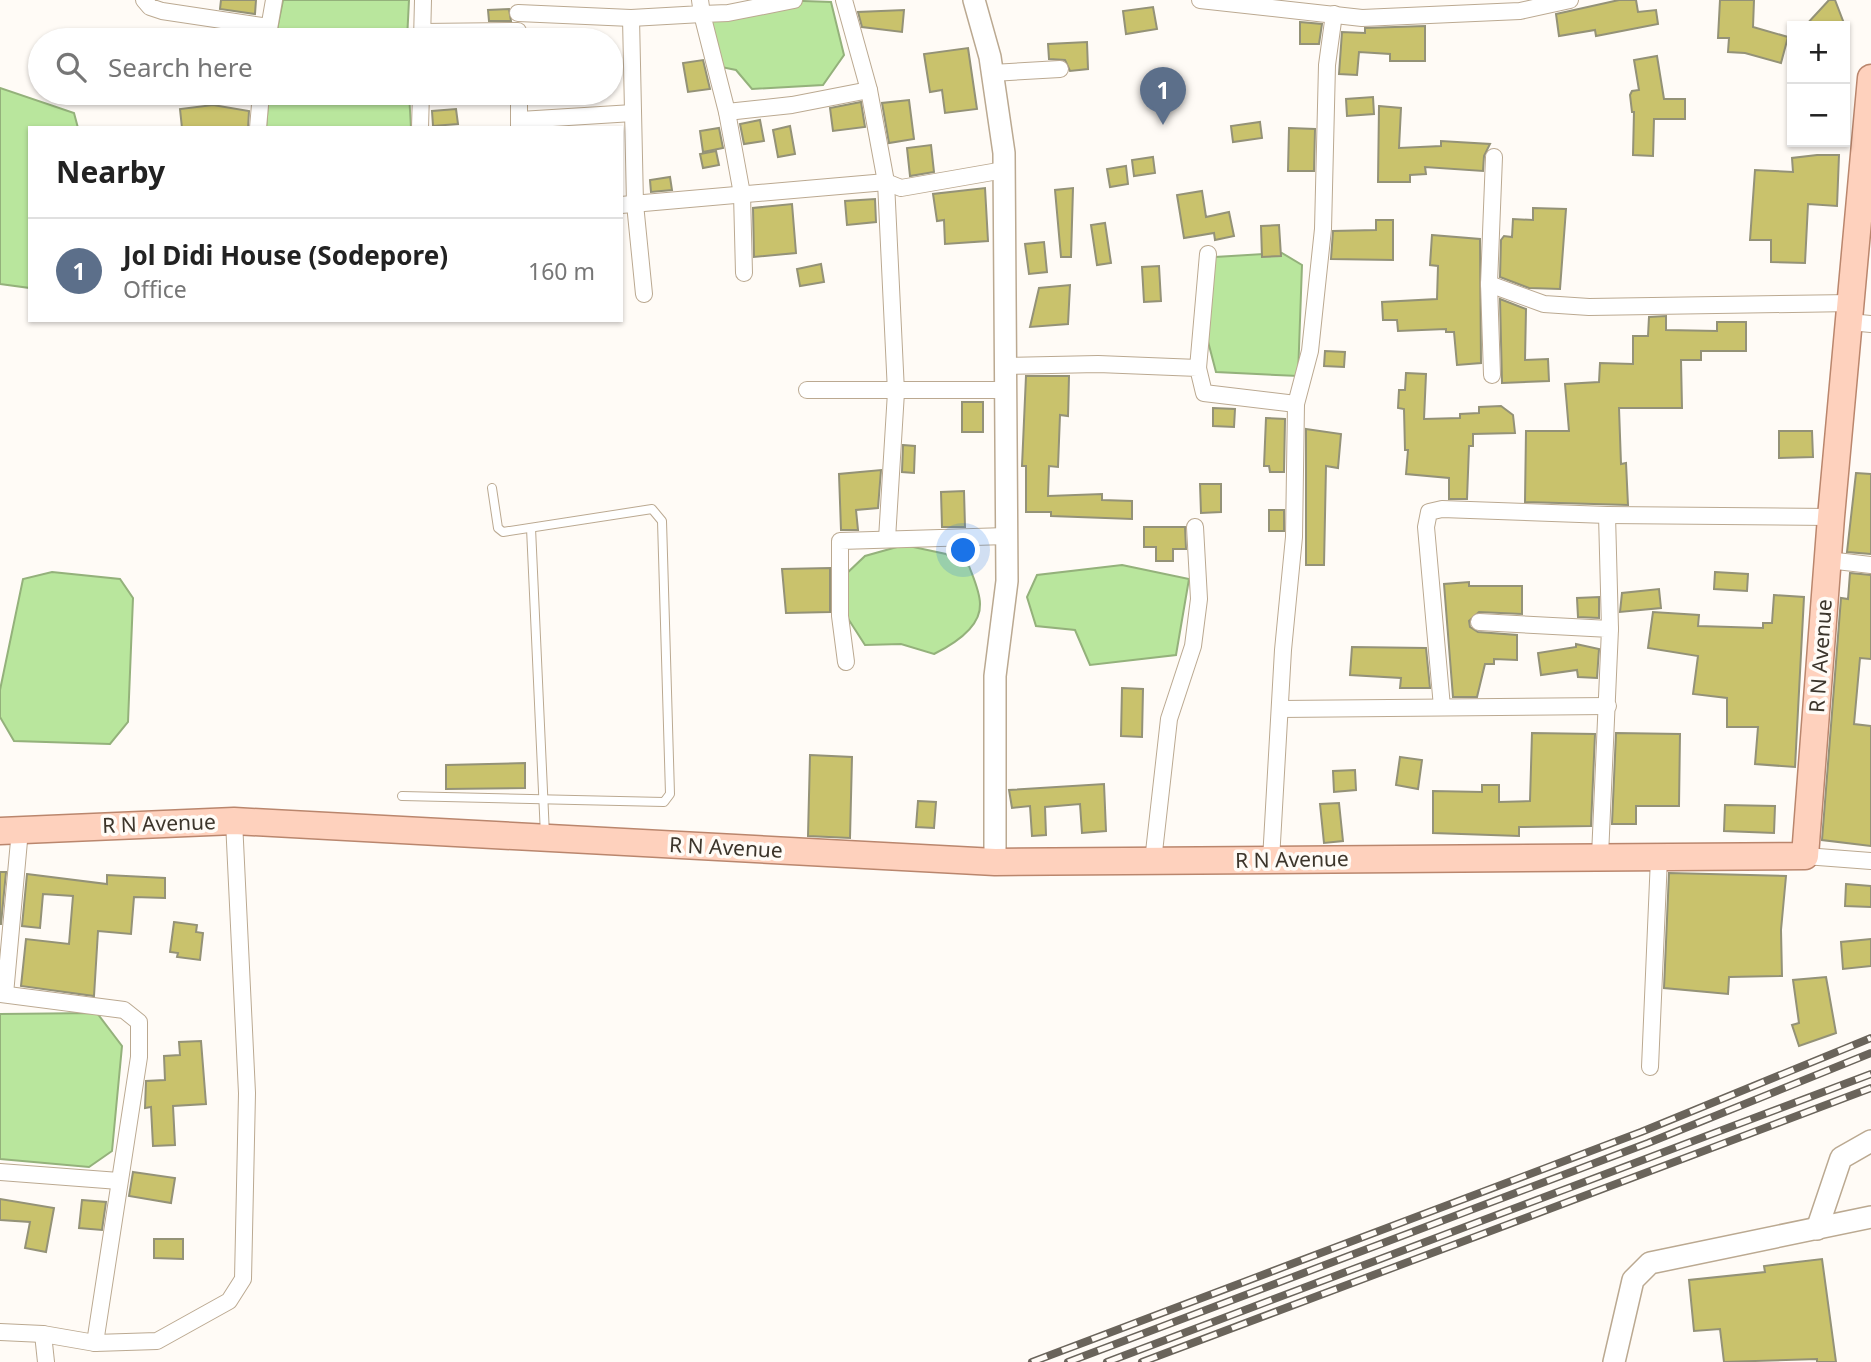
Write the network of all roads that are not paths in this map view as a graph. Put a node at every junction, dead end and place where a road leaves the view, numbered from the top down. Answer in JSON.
{"nodes":[{"id":1,"x":145,"y":0,"type":"edge"},
{"id":2,"x":274,"y":0,"type":"edge"},
{"id":3,"x":423,"y":0,"type":"edge"},
{"id":4,"x":794,"y":0,"type":"edge"},
{"id":5,"x":844,"y":0,"type":"edge"},
{"id":6,"x":974,"y":0,"type":"edge"},
{"id":7,"x":1200,"y":0,"type":"edge"},
{"id":8,"x":1570,"y":0,"type":"edge"},
{"id":9,"x":518,"y":6,"type":"edge"},
{"id":10,"x":701,"y":7,"type":"edge"},
{"id":11,"x":1334,"y":14,"type":"junction"},
{"id":12,"x":631,"y":18,"type":"junction"},
{"id":13,"x":240,"y":28,"type":"edge"},
{"id":14,"x":269,"y":28,"type":"edge"},
{"id":15,"x":422,"y":28,"type":"edge"},
{"id":16,"x":518,"y":28,"type":"edge"},
{"id":17,"x":1060,"y":69,"type":"dead end"},
{"id":18,"x":992,"y":73,"type":"junction"},
{"id":19,"x":1871,"y":78,"type":"edge"},
{"id":20,"x":869,"y":90,"type":"junction"},
{"id":21,"x":260,"y":105,"type":"edge"},
{"id":22,"x":421,"y":105,"type":"edge"},
{"id":23,"x":519,"y":105,"type":"edge"},
{"id":24,"x":727,"y":112,"type":"junction"},
{"id":25,"x":633,"y":113,"type":"junction"},
{"id":26,"x":519,"y":124,"type":"edge"},
{"id":27,"x":258,"y":126,"type":"edge"},
{"id":28,"x":420,"y":126,"type":"edge"},
{"id":29,"x":1868,"y":151,"type":"edge"},
{"id":30,"x":1494,"y":157,"type":"dead end"},
{"id":31,"x":1004,"y":170,"type":"junction"},
{"id":32,"x":886,"y":182,"type":"junction"},
{"id":33,"x":743,"y":194,"type":"junction"},
{"id":34,"x":628,"y":204,"type":"edge"},
{"id":35,"x":1864,"y":233,"type":"edge"},
{"id":36,"x":1208,"y":254,"type":"dead end"},
{"id":37,"x":744,"y":273,"type":"dead end"},
{"id":38,"x":1489,"y":285,"type":"junction"},
{"id":39,"x":644,"y":294,"type":"dead end"},
{"id":40,"x":1858,"y":317,"type":"edge"},
{"id":41,"x":1006,"y":366,"type":"junction"},
{"id":42,"x":1198,"y":368,"type":"junction"},
{"id":43,"x":1492,"y":375,"type":"dead end"},
{"id":44,"x":807,"y":390,"type":"dead end"},
{"id":45,"x":1006,"y":390,"type":"junction"},
{"id":46,"x":896,"y":392,"type":"junction"},
{"id":47,"x":1296,"y":404,"type":"junction"},
{"id":48,"x":492,"y":488,"type":"dead end"},
{"id":49,"x":1607,"y":515,"type":"junction"},
{"id":50,"x":1831,"y":517,"type":"junction"},
{"id":51,"x":1195,"y":527,"type":"dead end"},
{"id":52,"x":531,"y":528,"type":"junction"},
{"id":53,"x":1007,"y":536,"type":"junction"},
{"id":54,"x":887,"y":539,"type":"junction"},
{"id":55,"x":1828,"y":560,"type":"junction"},
{"id":56,"x":1871,"y":565,"type":"edge"},
{"id":57,"x":1479,"y":622,"type":"dead end"},
{"id":58,"x":1610,"y":629,"type":"junction"},
{"id":59,"x":846,"y":662,"type":"dead end"},
{"id":60,"x":1608,"y":706,"type":"junction"},
{"id":61,"x":1442,"y":707,"type":"junction"},
{"id":62,"x":1280,"y":709,"type":"junction"},
{"id":63,"x":402,"y":796,"type":"dead end"},
{"id":64,"x":544,"y":801,"type":"junction"},
{"id":65,"x":234,"y":821,"type":"junction"},
{"id":66,"x":10,"y":830,"type":"edge"},
{"id":67,"x":545,"y":838,"type":"junction"},
{"id":68,"x":1600,"y":856,"type":"junction"},
{"id":69,"x":1805,"y":856,"type":"junction"},
{"id":70,"x":1659,"y":858,"type":"junction"},
{"id":71,"x":1271,"y":860,"type":"junction"},
{"id":72,"x":1153,"y":861,"type":"junction"},
{"id":73,"x":1871,"y":861,"type":"edge"},
{"id":74,"x":995,"y":862,"type":"junction"},
{"id":75,"x":2,"y":994,"type":"edge"},
{"id":76,"x":1650,"y":1067,"type":"dead end"},
{"id":77,"x":1871,"y":1141,"type":"edge"},
{"id":78,"x":0,"y":1172,"type":"edge"},
{"id":79,"x":118,"y":1181,"type":"junction"},
{"id":80,"x":1871,"y":1217,"type":"edge"},
{"id":81,"x":1817,"y":1229,"type":"junction"},
{"id":82,"x":0,"y":1332,"type":"edge"},
{"id":83,"x":43,"y":1334,"type":"junction"},
{"id":84,"x":95,"y":1343,"type":"junction"},
{"id":85,"x":46,"y":1362,"type":"edge"},
{"id":86,"x":1614,"y":1362,"type":"edge"}],
"edges":[{"from":1,"to":13,"type":"street"},
{"from":2,"to":14,"type":"street"},
{"from":3,"to":15,"type":"street"},
{"from":4,"to":10,"type":"street"},
{"from":5,"to":20,"type":"street"},
{"from":6,"to":18,"type":"street"},
{"from":7,"to":11,"type":"street"},
{"from":8,"to":11,"type":"street"},
{"from":9,"to":12,"type":"street"},
{"from":9,"to":16,"type":"street"},
{"from":10,"to":12,"type":"street"},
{"from":10,"to":24,"type":"street"},
{"from":11,"to":47,"type":"street"},
{"from":12,"to":25,"type":"street"},
{"from":17,"to":18,"type":"street"},
{"from":18,"to":31,"type":"street"},
{"from":19,"to":29,"type":"main road","name":"R N Avenue"},
{"from":20,"to":24,"type":"street"},
{"from":20,"to":32,"type":"street"},
{"from":21,"to":27,"type":"street"},
{"from":22,"to":28,"type":"street"},
{"from":23,"to":26,"type":"street"},
{"from":24,"to":33,"type":"street"},
{"from":25,"to":26,"type":"street"},
{"from":25,"to":34,"type":"street"},
{"from":29,"to":35,"type":"main road","name":"R N Avenue"},
{"from":30,"to":38,"type":"street"},
{"from":31,"to":32,"type":"street"},
{"from":31,"to":41,"type":"street"},
{"from":32,"to":33,"type":"street"},
{"from":32,"to":46,"type":"street"},
{"from":33,"to":34,"type":"street"},
{"from":33,"to":37,"type":"street"},
{"from":34,"to":39,"type":"street"},
{"from":35,"to":40,"type":"main road","name":"R N Avenue"},
{"from":36,"to":42,"type":"street"},
{"from":38,"to":40,"type":"street"},
{"from":38,"to":43,"type":"street"},
{"from":40,"to":50,"type":"main road","name":"R N Avenue"},
{"from":41,"to":42,"type":"street"},
{"from":41,"to":45,"type":"street"},
{"from":42,"to":47,"type":"street"},
{"from":44,"to":46,"type":"street"},
{"from":45,"to":46,"type":"street"},
{"from":45,"to":53,"type":"street"},
{"from":46,"to":54,"type":"street"},
{"from":47,"to":62,"type":"street"},
{"from":48,"to":52,"type":"lane"},
{"from":49,"to":50,"type":"street"},
{"from":49,"to":58,"type":"street"},
{"from":49,"to":61,"type":"street"},
{"from":50,"to":55,"type":"main road","name":"R N Avenue"},
{"from":51,"to":72,"type":"street"},
{"from":52,"to":64,"type":"lane"},
{"from":52,"to":64,"type":"lane"},
{"from":53,"to":54,"type":"street"},
{"from":53,"to":74,"type":"street"},
{"from":54,"to":59,"type":"street"},
{"from":55,"to":56,"type":"street"},
{"from":55,"to":69,"type":"main road","name":"R N Avenue"},
{"from":57,"to":58,"type":"street"},
{"from":58,"to":60,"type":"street"},
{"from":60,"to":61,"type":"street"},
{"from":60,"to":68,"type":"street"},
{"from":61,"to":62,"type":"street"},
{"from":62,"to":71,"type":"street"},
{"from":63,"to":64,"type":"lane"},
{"from":64,"to":67,"type":"lane"},
{"from":65,"to":66,"type":"main road","name":"R N Avenue"},
{"from":65,"to":67,"type":"main road","name":"R N Avenue"},
{"from":65,"to":84,"type":"street"},
{"from":66,"to":75,"type":"street"},
{"from":67,"to":74,"type":"main road","name":"R N Avenue"},
{"from":68,"to":70,"type":"main road","name":"R N Avenue"},
{"from":68,"to":71,"type":"main road","name":"R N Avenue"},
{"from":69,"to":70,"type":"main road","name":"R N Avenue"},
{"from":69,"to":73,"type":"street"},
{"from":70,"to":76,"type":"street"},
{"from":71,"to":72,"type":"main road","name":"R N Avenue"},
{"from":72,"to":74,"type":"main road","name":"R N Avenue"},
{"from":75,"to":79,"type":"street"},
{"from":77,"to":81,"type":"street"},
{"from":78,"to":79,"type":"street"},
{"from":79,"to":84,"type":"street"},
{"from":80,"to":81,"type":"street"},
{"from":81,"to":86,"type":"street"},
{"from":82,"to":83,"type":"street"},
{"from":83,"to":84,"type":"street"},
{"from":83,"to":85,"type":"street"}]}
